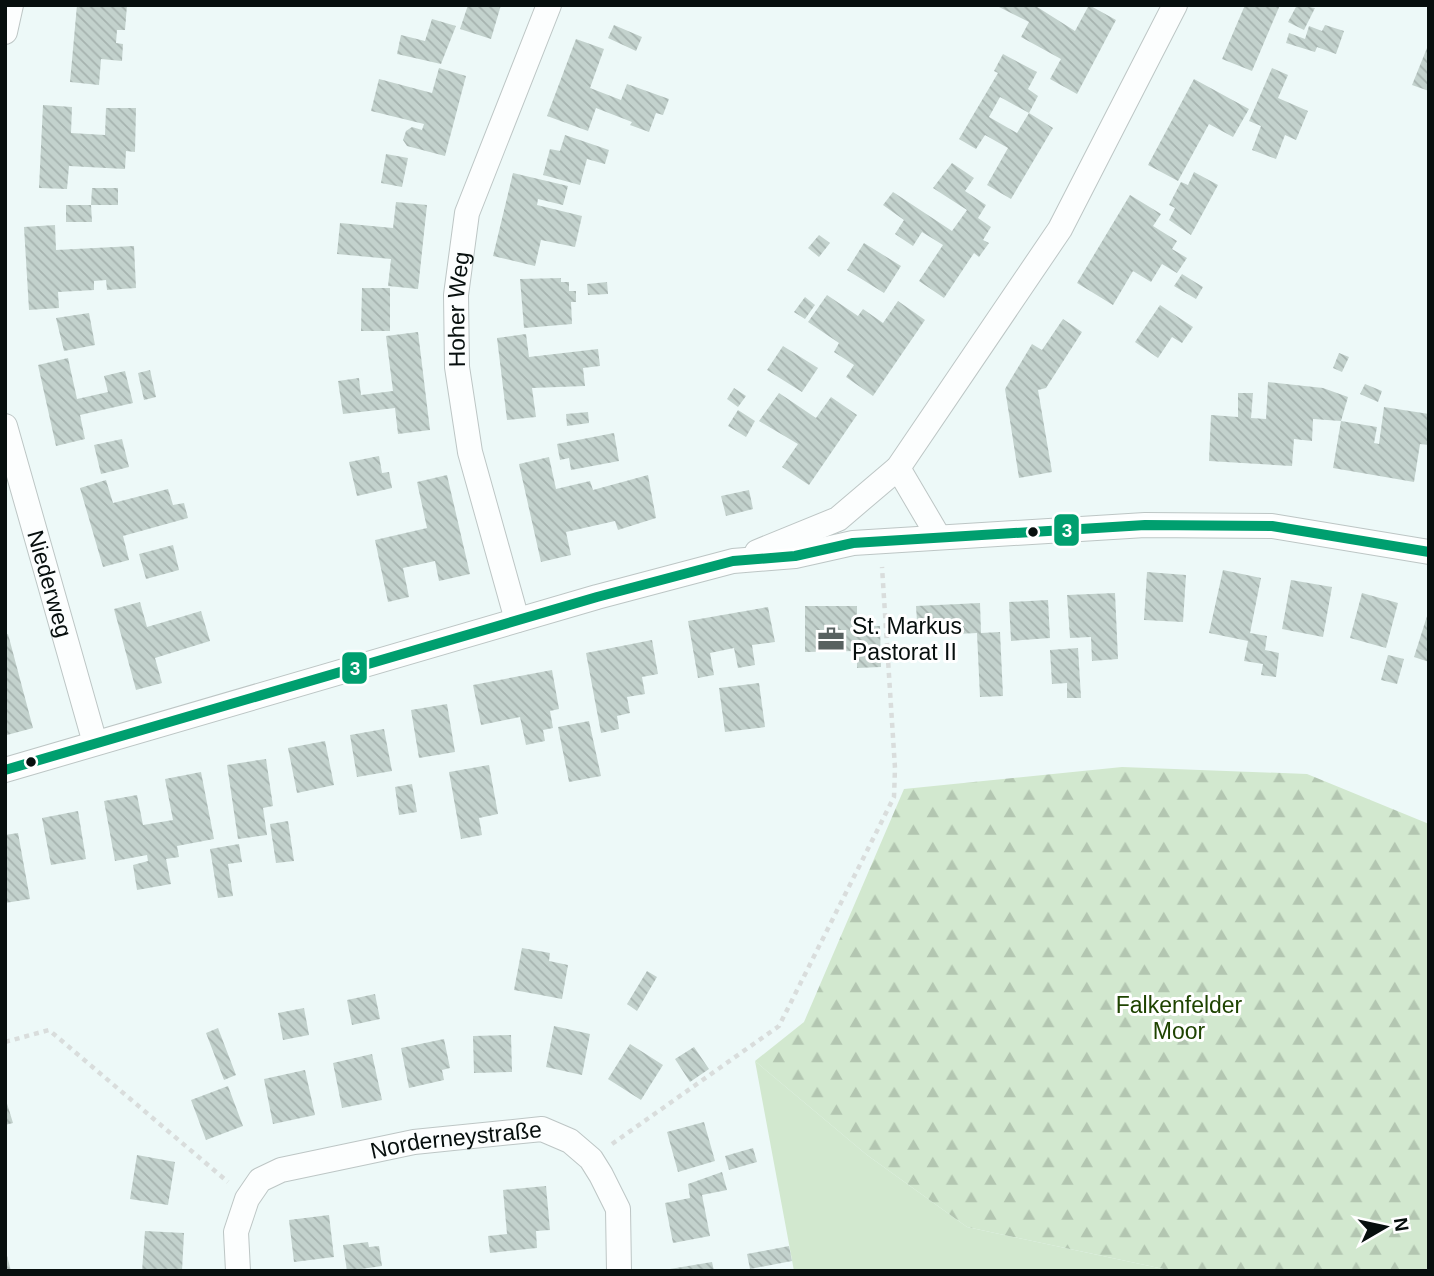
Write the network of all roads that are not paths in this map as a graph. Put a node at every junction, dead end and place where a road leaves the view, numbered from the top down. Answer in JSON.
{"nodes":[{"id":1,"x":11,"y":5,"type":"edge"},
{"id":2,"x":548,"y":5,"type":"edge"},
{"id":3,"x":1175,"y":5,"type":"edge"},
{"id":4,"x":5,"y":32,"type":"edge"},
{"id":5,"x":5,"y":426,"type":"edge"},
{"id":6,"x":898,"y":468,"type":"junction"},
{"id":7,"x":938,"y":536,"type":"junction"},
{"id":8,"x":1429,"y":552,"type":"edge"},
{"id":9,"x":733,"y":561,"type":"junction"},
{"id":10,"x":517,"y":620,"type":"junction"},
{"id":11,"x":95,"y":743,"type":"junction"},
{"id":12,"x":5,"y":770,"type":"edge"},
{"id":13,"x":238,"y":1271,"type":"edge"},
{"id":14,"x":619,"y":1271,"type":"edge"}],
"edges":[{"from":1,"to":4,"type":"street"},
{"from":2,"to":10,"type":"street","name":"Hoher Weg"},
{"from":3,"to":6,"type":"street"},
{"from":5,"to":11,"type":"street","name":"Niederweg"},
{"from":6,"to":7,"type":"street"},
{"from":6,"to":9,"type":"street"},
{"from":7,"to":8,"type":"street"},
{"from":7,"to":9,"type":"street"},
{"from":9,"to":10,"type":"street"},
{"from":10,"to":11,"type":"street"},
{"from":11,"to":12,"type":"street"},
{"from":13,"to":14,"type":"street","name":"Norderneystraße"}]}
